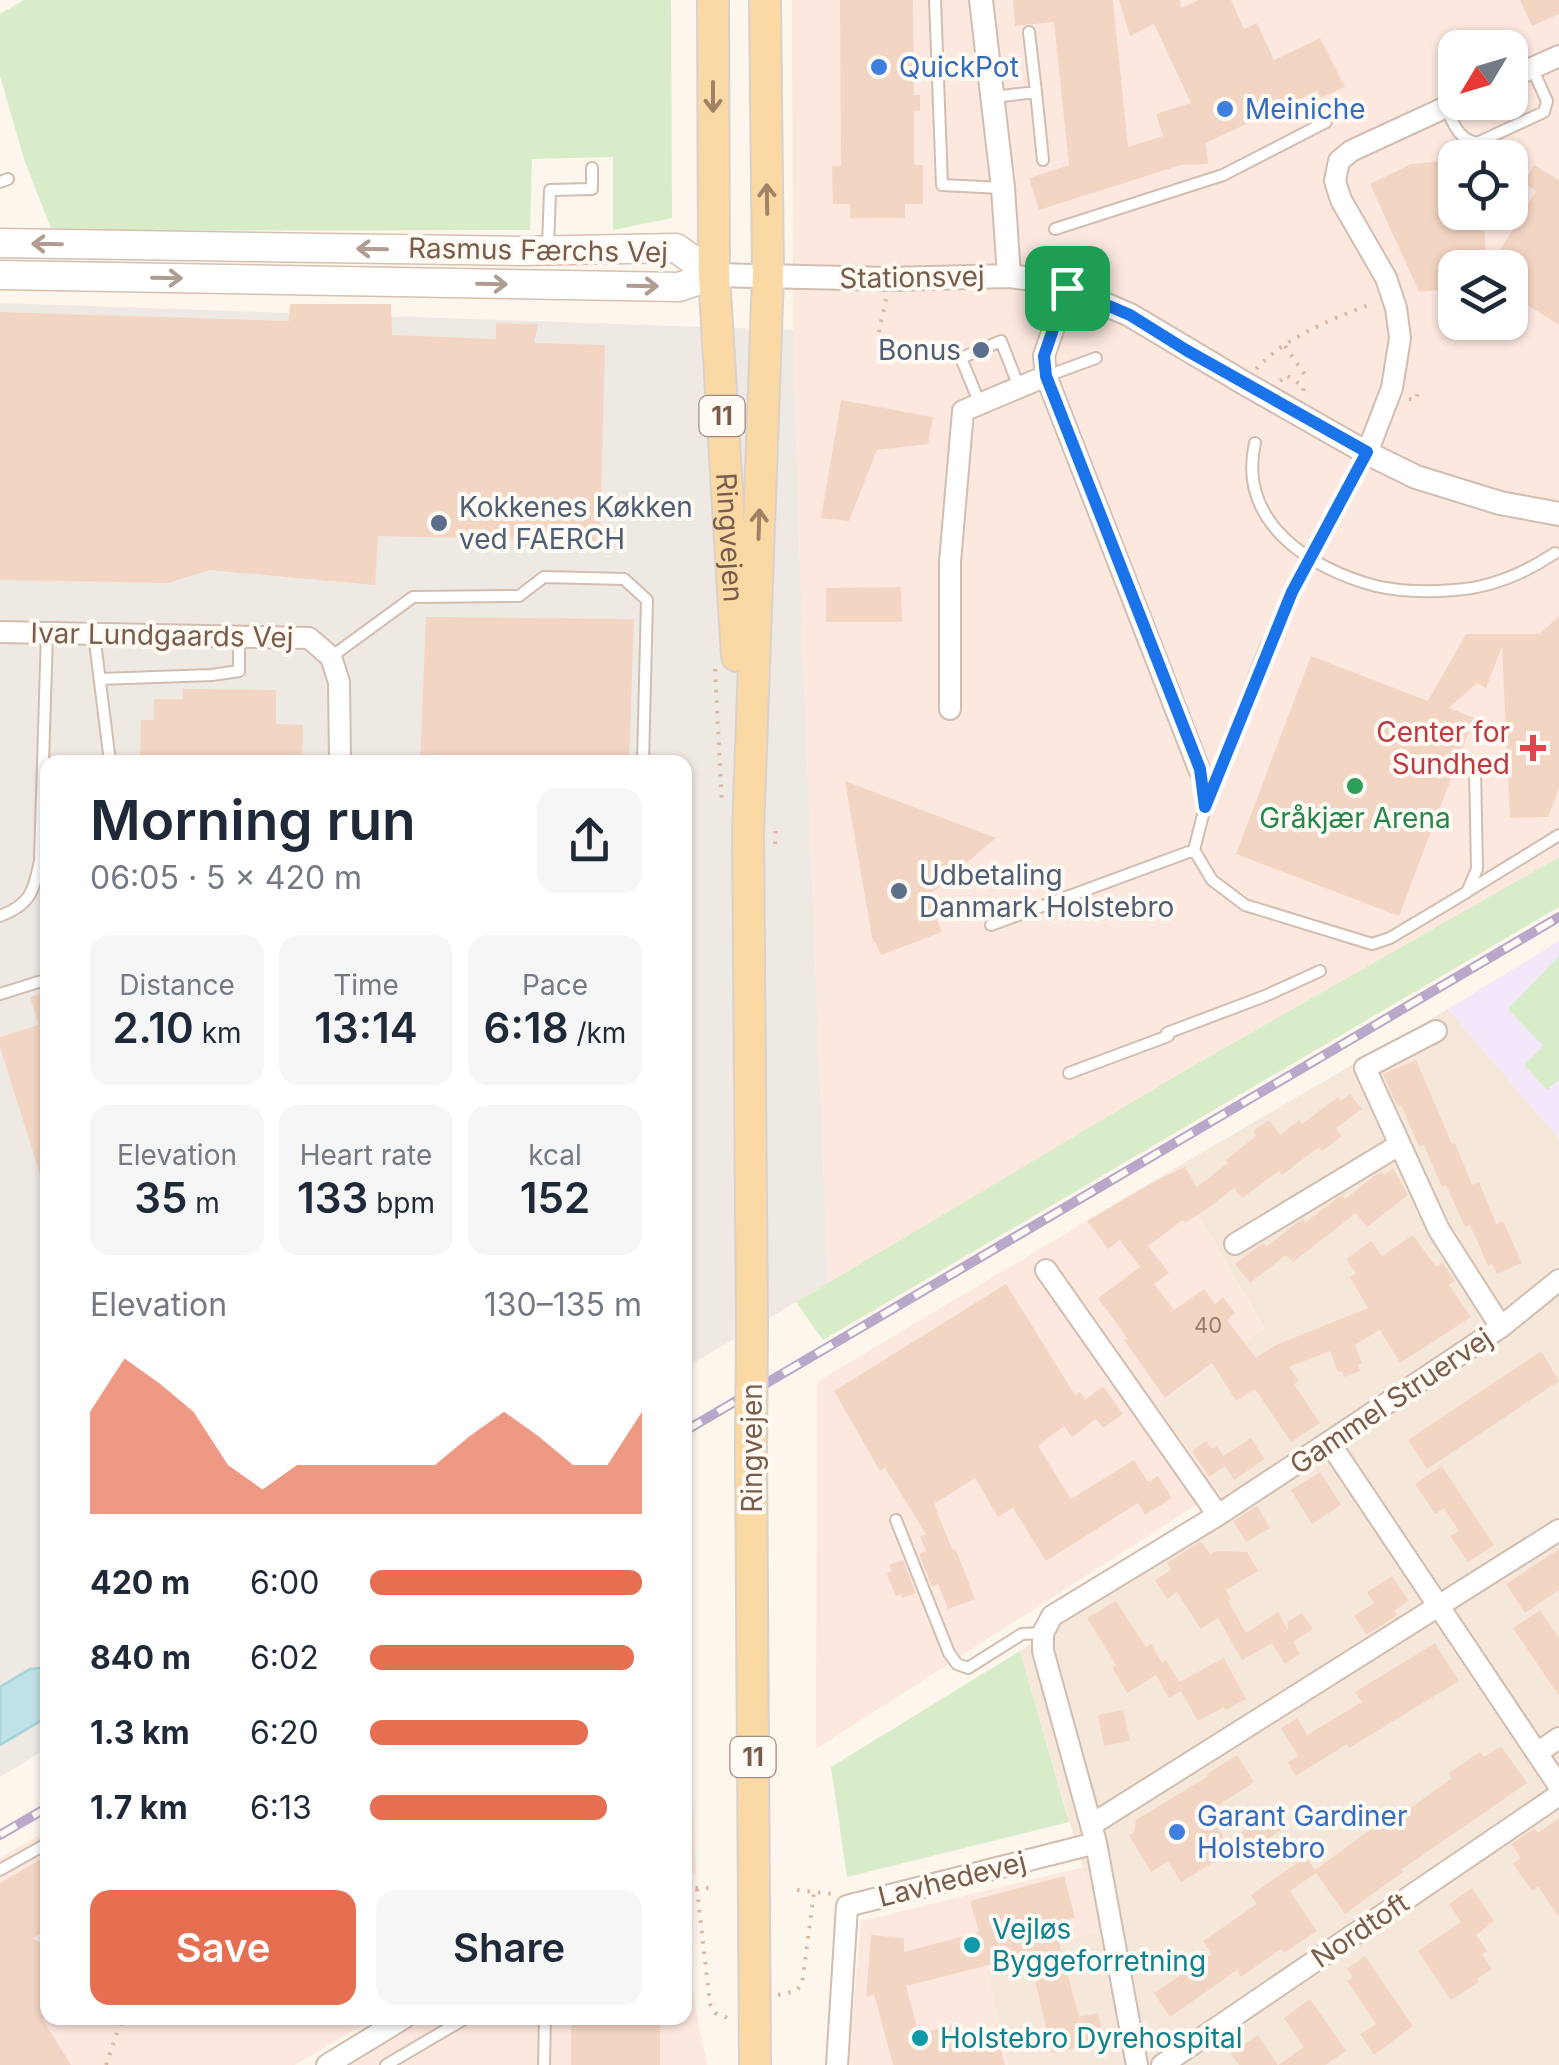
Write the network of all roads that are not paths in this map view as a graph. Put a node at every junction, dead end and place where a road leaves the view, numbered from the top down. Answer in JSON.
{"nodes":[{"id":1,"x":713,"y":0,"type":"edge"},
{"id":2,"x":765,"y":0,"type":"edge"},
{"id":3,"x":935,"y":0,"type":"edge"},
{"id":4,"x":981,"y":0,"type":"edge"},
{"id":5,"x":1029,"y":32,"type":"dead end"},
{"id":6,"x":1559,"y":56,"type":"edge"},
{"id":7,"x":1532,"y":68,"type":"junction"},
{"id":8,"x":1528,"y":70,"type":"edge"},
{"id":9,"x":1036,"y":92,"type":"junction"},
{"id":10,"x":992,"y":97,"type":"junction"},
{"id":11,"x":1438,"y":111,"type":"edge"},
{"id":12,"x":1528,"y":119,"type":"edge"},
{"id":13,"x":1456,"y":120,"type":"edge"},
{"id":14,"x":1527,"y":120,"type":"edge"},
{"id":15,"x":1326,"y":122,"type":"dead end"},
{"id":16,"x":1044,"y":160,"type":"dead end"},
{"id":17,"x":592,"y":168,"type":"dead end"},
{"id":18,"x":1003,"y":188,"type":"junction"},
{"id":19,"x":1055,"y":229,"type":"dead end"},
{"id":20,"x":0,"y":243,"type":"edge"},
{"id":21,"x":548,"y":250,"type":"junction"},
{"id":22,"x":0,"y":275,"type":"edge"},
{"id":23,"x":714,"y":275,"type":"junction"},
{"id":24,"x":768,"y":276,"type":"junction"},
{"id":25,"x":1009,"y":276,"type":"junction"},
{"id":26,"x":1067,"y":288,"type":"junction"},
{"id":27,"x":1096,"y":358,"type":"dead end"},
{"id":28,"x":1046,"y":376,"type":"junction"},
{"id":29,"x":1018,"y":388,"type":"junction"},
{"id":30,"x":980,"y":404,"type":"junction"},
{"id":31,"x":1255,"y":443,"type":"dead end"},
{"id":32,"x":1367,"y":452,"type":"junction"},
{"id":33,"x":1559,"y":514,"type":"edge"},
{"id":34,"x":1555,"y":554,"type":"dead end"},
{"id":35,"x":1310,"y":558,"type":"junction"},
{"id":36,"x":0,"y":632,"type":"edge"},
{"id":37,"x":47,"y":633,"type":"junction"},
{"id":38,"x":94,"y":634,"type":"junction"},
{"id":39,"x":239,"y":637,"type":"junction"},
{"id":40,"x":1269,"y":644,"type":"joint"},
{"id":41,"x":331,"y":658,"type":"junction"},
{"id":42,"x":100,"y":679,"type":"junction"},
{"id":43,"x":950,"y":709,"type":"dead end"},
{"id":44,"x":43,"y":755,"type":"edge"},
{"id":45,"x":109,"y":755,"type":"edge"},
{"id":46,"x":340,"y":755,"type":"edge"},
{"id":47,"x":643,"y":755,"type":"edge"},
{"id":48,"x":1475,"y":766,"type":"dead end"},
{"id":49,"x":1200,"y":769,"type":"joint"},
{"id":50,"x":1205,"y":807,"type":"junction"},
{"id":51,"x":748,"y":832,"type":"junction"},
{"id":52,"x":1559,"y":835,"type":"edge"},
{"id":53,"x":1194,"y":850,"type":"junction"},
{"id":54,"x":40,"y":861,"type":"edge"},
{"id":55,"x":1467,"y":892,"type":"junction"},
{"id":56,"x":0,"y":916,"type":"edge"},
{"id":57,"x":991,"y":924,"type":"dead end"},
{"id":58,"x":1320,"y":971,"type":"dead end"},
{"id":59,"x":40,"y":982,"type":"edge"},
{"id":60,"x":0,"y":994,"type":"edge"},
{"id":61,"x":1436,"y":1031,"type":"dead end"},
{"id":62,"x":1069,"y":1073,"type":"dead end"},
{"id":63,"x":1399,"y":1145,"type":"junction"},
{"id":64,"x":1235,"y":1244,"type":"dead end"},
{"id":65,"x":1046,"y":1270,"type":"dead end"},
{"id":66,"x":1559,"y":1280,"type":"edge"},
{"id":67,"x":1501,"y":1327,"type":"junction"},
{"id":68,"x":1329,"y":1442,"type":"junction"},
{"id":69,"x":1218,"y":1515,"type":"junction"},
{"id":70,"x":896,"y":1520,"type":"dead end"},
{"id":71,"x":1559,"y":1530,"type":"edge"},
{"id":72,"x":1440,"y":1606,"type":"junction"},
{"id":73,"x":1047,"y":1625,"type":"junction"},
{"id":74,"x":1559,"y":1738,"type":"edge"},
{"id":75,"x":1537,"y":1753,"type":"junction"},
{"id":76,"x":1559,"y":1786,"type":"edge"},
{"id":77,"x":1559,"y":1794,"type":"edge"},
{"id":78,"x":1093,"y":1834,"type":"junction"},
{"id":79,"x":40,"y":1848,"type":"edge"},
{"id":80,"x":0,"y":1870,"type":"edge"},
{"id":81,"x":393,"y":2025,"type":"edge"},
{"id":82,"x":454,"y":2025,"type":"edge"},
{"id":83,"x":544,"y":2025,"type":"edge"},
{"id":84,"x":327,"y":2065,"type":"edge"},
{"id":85,"x":386,"y":2065,"type":"edge"},
{"id":86,"x":544,"y":2065,"type":"edge"},
{"id":87,"x":755,"y":2065,"type":"edge"},
{"id":88,"x":837,"y":2065,"type":"edge"},
{"id":89,"x":1137,"y":2065,"type":"edge"},
{"id":90,"x":1162,"y":2065,"type":"edge"}],
"edges":[{"from":1,"to":23,"type":"main road","name":"Ringvejen","number":"11","one_way":true},
{"from":24,"to":2,"type":"main road","name":"Ringvejen","number":"11","one_way":true},
{"from":3,"to":18,"type":"lane"},
{"from":4,"to":10,"type":"street"},
{"from":5,"to":9,"type":"lane"},
{"from":6,"to":7,"type":"street"},
{"from":7,"to":8,"type":"street"},
{"from":7,"to":12,"type":"lane"},
{"from":9,"to":10,"type":"lane"},
{"from":9,"to":16,"type":"lane"},
{"from":10,"to":18,"type":"street"},
{"from":11,"to":32,"type":"street"},
{"from":13,"to":14,"type":"lane"},
{"from":15,"to":19,"type":"lane"},
{"from":17,"to":21,"type":"lane"},
{"from":18,"to":25,"type":"street"},
{"from":21,"to":20,"type":"main road","name":"Rasmus Færchs Vej","one_way":true},
{"from":21,"to":23,"type":"main road","name":"Rasmus Færchs Vej"},
{"from":22,"to":23,"type":"main road","name":"Rasmus Færchs Vej","one_way":true},
{"from":23,"to":24,"type":"street","name":"Stationsvej"},
{"from":23,"to":51,"type":"main road","name":"Ringvejen","number":"11"},
{"from":24,"to":25,"type":"street","name":"Stationsvej"},
{"from":51,"to":24,"type":"main road","name":"Ringvejen","number":"11","one_way":true},
{"from":25,"to":26,"type":"street","name":"Stationsvej"},
{"from":26,"to":28,"type":"street"},
{"from":26,"to":32,"type":"street","name":"Stationsvej"},
{"from":27,"to":28,"type":"lane"},
{"from":28,"to":29,"type":"street"},
{"from":28,"to":49,"type":"street"},
{"from":29,"to":30,"type":"street"},
{"from":29,"to":30,"type":"lane"},
{"from":30,"to":43,"type":"street"},
{"from":31,"to":35,"type":"lane"},
{"from":32,"to":33,"type":"street","name":"Stationsvej"},
{"from":32,"to":35,"type":"lane"},
{"from":34,"to":35,"type":"lane"},
{"from":35,"to":40,"type":"lane"},
{"from":36,"to":37,"type":"street","name":"Ivar Lundgaards Vej"},
{"from":37,"to":38,"type":"street","name":"Ivar Lundgaards Vej"},
{"from":37,"to":44,"type":"lane"},
{"from":38,"to":39,"type":"street","name":"Ivar Lundgaards Vej"},
{"from":38,"to":42,"type":"lane"},
{"from":39,"to":41,"type":"street","name":"Ivar Lundgaards Vej"},
{"from":39,"to":42,"type":"lane"},
{"from":40,"to":50,"type":"street"},
{"from":41,"to":46,"type":"street","name":"Ivar Lundgaards Vej"},
{"from":41,"to":47,"type":"lane"},
{"from":42,"to":45,"type":"lane"},
{"from":48,"to":55,"type":"lane"},
{"from":49,"to":50,"type":"lane"},
{"from":50,"to":53,"type":"lane"},
{"from":51,"to":87,"type":"main road","name":"Ringvejen","number":"11","bridge":true},
{"from":52,"to":55,"type":"lane"},
{"from":53,"to":55,"type":"lane"},
{"from":53,"to":57,"type":"lane"},
{"from":54,"to":56,"type":"lane"},
{"from":58,"to":62,"type":"lane"},
{"from":59,"to":60,"type":"lane"},
{"from":61,"to":63,"type":"street"},
{"from":63,"to":64,"type":"street"},
{"from":63,"to":67,"type":"street"},
{"from":65,"to":69,"type":"street"},
{"from":66,"to":67,"type":"street","name":"Gammel Struervej"},
{"from":67,"to":68,"type":"street","name":"Gammel Struervej"},
{"from":68,"to":69,"type":"street","name":"Gammel Struervej"},
{"from":68,"to":72,"type":"street"},
{"from":69,"to":73,"type":"street","name":"Gammel Struervej"},
{"from":70,"to":73,"type":"lane"},
{"from":71,"to":72,"type":"street","name":"Lavhedevej"},
{"from":72,"to":75,"type":"street"},
{"from":72,"to":78,"type":"street","name":"Lavhedevej"},
{"from":73,"to":78,"type":"street"},
{"from":74,"to":75,"type":"street"},
{"from":75,"to":76,"type":"street"},
{"from":77,"to":90,"type":"street","name":"Nordtoft"},
{"from":78,"to":88,"type":"street","name":"Lavhedevej"},
{"from":78,"to":89,"type":"street"},
{"from":79,"to":80,"type":"lane"},
{"from":81,"to":84,"type":"street"},
{"from":82,"to":85,"type":"lane"},
{"from":83,"to":86,"type":"lane"}]}
